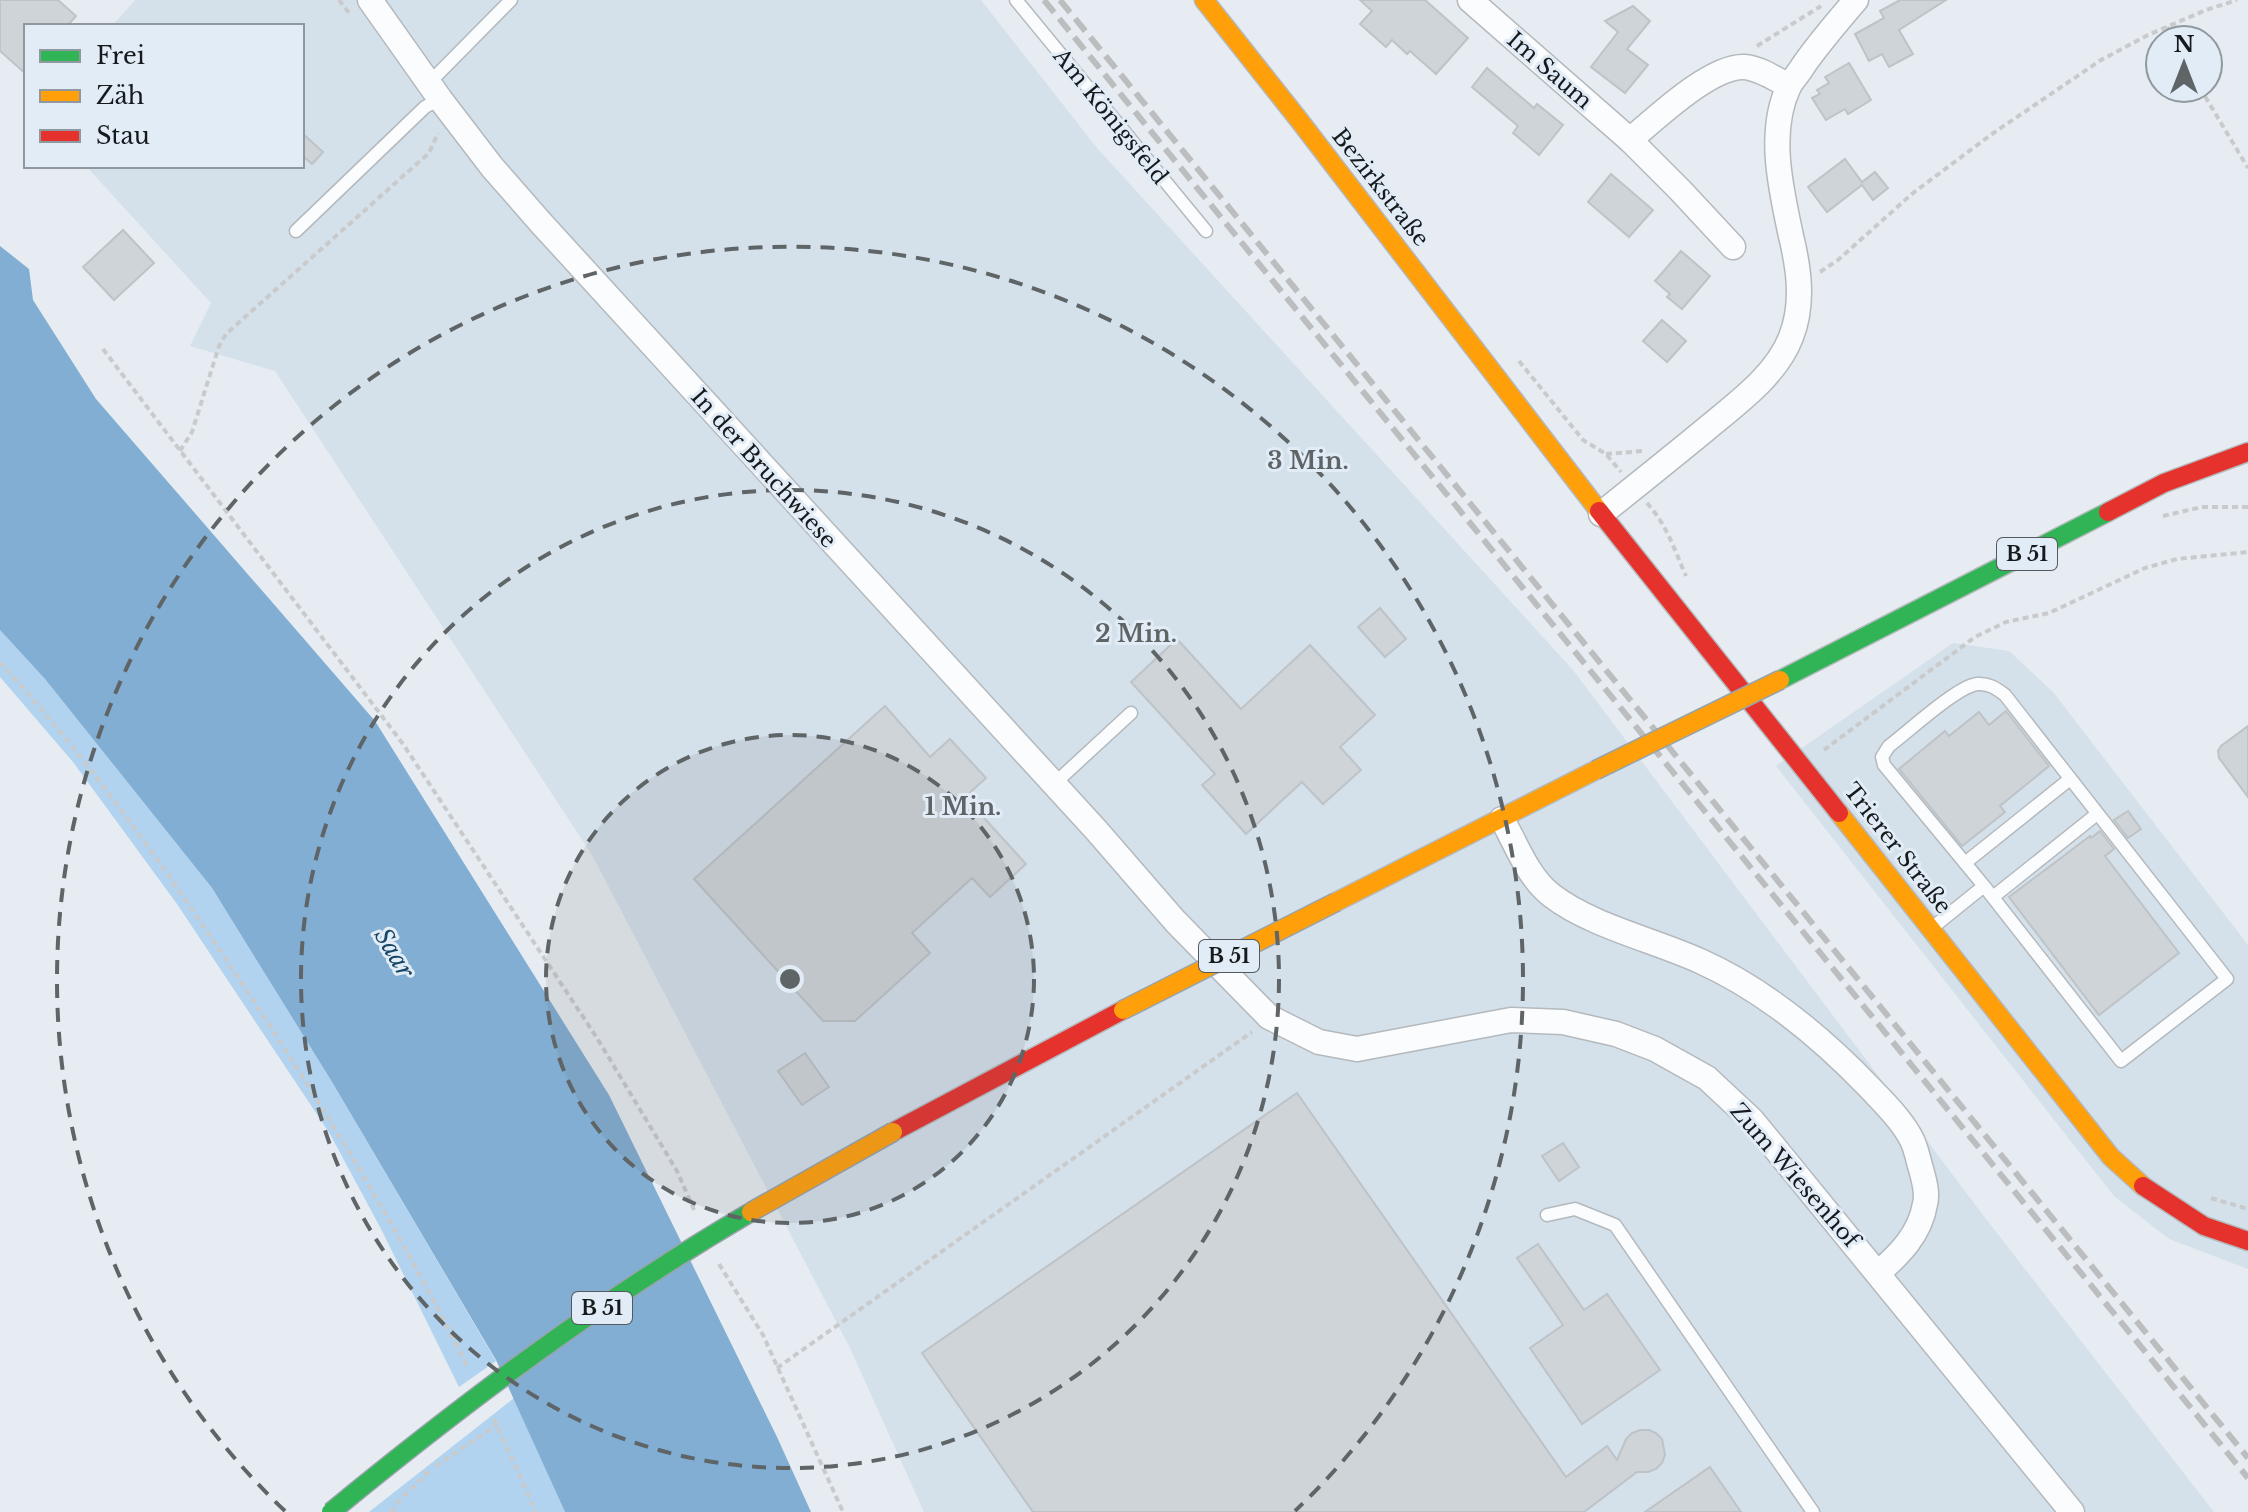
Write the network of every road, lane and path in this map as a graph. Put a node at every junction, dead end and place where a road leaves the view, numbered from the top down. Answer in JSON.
{"nodes":[{"id":1,"x":370,"y":0,"type":"edge"},
{"id":2,"x":511,"y":0,"type":"edge"},
{"id":3,"x":1016,"y":0,"type":"edge"},
{"id":4,"x":1204,"y":0,"type":"edge"},
{"id":5,"x":1470,"y":0,"type":"edge"},
{"id":6,"x":1830,"y":0,"type":"edge"},
{"id":7,"x":1856,"y":0,"type":"edge"},
{"id":8,"x":2237,"y":0,"type":"edge"},
{"id":9,"x":2174,"y":24,"type":"edge"},
{"id":10,"x":2144,"y":38,"type":"edge"},
{"id":11,"x":1743,"y":67,"type":"junction"},
{"id":12,"x":1789,"y":86,"type":"junction"},
{"id":13,"x":432,"y":96,"type":"junction"},
{"id":14,"x":2210,"y":104,"type":"edge"},
{"id":15,"x":1630,"y":140,"type":"junction"},
{"id":16,"x":2248,"y":168,"type":"edge"},
{"id":17,"x":296,"y":231,"type":"dead end"},
{"id":18,"x":1206,"y":231,"type":"dead end"},
{"id":19,"x":1733,"y":247,"type":"dead end"},
{"id":20,"x":1800,"y":281,"type":"junction"},
{"id":21,"x":103,"y":349,"type":"dead end"},
{"id":22,"x":1515,"y":356,"type":"dead end"},
{"id":23,"x":180,"y":451,"type":"junction"},
{"id":24,"x":2248,"y":454,"type":"edge"},
{"id":25,"x":1634,"y":488,"type":"junction"},
{"id":26,"x":1601,"y":514,"type":"junction"},
{"id":27,"x":2248,"y":552,"type":"edge"},
{"id":28,"x":1686,"y":576,"type":"dead end"},
{"id":29,"x":0,"y":662,"type":"edge"},
{"id":30,"x":1131,"y":713,"type":"dead end"},
{"id":31,"x":1803,"y":765,"type":"junction"},
{"id":32,"x":2070,"y":779,"type":"junction"},
{"id":33,"x":1054,"y":784,"type":"junction"},
{"id":34,"x":2097,"y":814,"type":"junction"},
{"id":35,"x":1502,"y":819,"type":"junction"},
{"id":36,"x":1965,"y":863,"type":"junction"},
{"id":37,"x":1984,"y":886,"type":"junction"},
{"id":38,"x":1993,"y":897,"type":"junction"},
{"id":39,"x":1175,"y":921,"type":"joint"},
{"id":40,"x":1930,"y":930,"type":"junction"},
{"id":41,"x":1269,"y":1017,"type":"junction"},
{"id":42,"x":2199,"y":1195,"type":"dead end"},
{"id":43,"x":2167,"y":1201,"type":"junction"},
{"id":44,"x":2248,"y":1209,"type":"edge"},
{"id":45,"x":1547,"y":1215,"type":"dead end"},
{"id":46,"x":698,"y":1218,"type":"dead end"},
{"id":47,"x":2248,"y":1225,"type":"edge"},
{"id":48,"x":2248,"y":1241,"type":"edge"},
{"id":49,"x":715,"y":1254,"type":"dead end"},
{"id":50,"x":1878,"y":1273,"type":"junction"},
{"id":51,"x":777,"y":1368,"type":"junction"},
{"id":52,"x":469,"y":1369,"type":"dead end"},
{"id":53,"x":490,"y":1411,"type":"dead end"},
{"id":54,"x":497,"y":1425,"type":"junction"},
{"id":55,"x":331,"y":1512,"type":"edge"},
{"id":56,"x":391,"y":1512,"type":"edge"},
{"id":57,"x":536,"y":1512,"type":"edge"},
{"id":58,"x":843,"y":1512,"type":"edge"},
{"id":59,"x":1813,"y":1512,"type":"edge"},
{"id":60,"x":2072,"y":1512,"type":"edge"}],
"edges":[{"from":1,"to":13,"type":"street","name":"In der Bruchwiese"},
{"from":2,"to":13,"type":"lane"},
{"from":3,"to":18,"type":"lane","name":"Am Königsfeld"},
{"from":4,"to":26,"type":"main road","name":"Bezirkstraße"},
{"from":5,"to":15,"type":"street","name":"Im Saum"},
{"from":6,"to":11,"type":"path"},
{"from":7,"to":12,"type":"street"},
{"from":8,"to":9,"type":"path"},
{"from":10,"to":20,"type":"path"},
{"from":11,"to":12,"type":"street"},
{"from":11,"to":15,"type":"street"},
{"from":12,"to":20,"type":"street"},
{"from":13,"to":17,"type":"lane"},
{"from":13,"to":23,"type":"path"},
{"from":13,"to":33,"type":"street","name":"In der Bruchwiese"},
{"from":14,"to":16,"type":"path"},
{"from":15,"to":19,"type":"street","name":"Im Saum"},
{"from":20,"to":25,"type":"street"},
{"from":21,"to":23,"type":"path"},
{"from":22,"to":25,"type":"path"},
{"from":23,"to":46,"type":"path"},
{"from":24,"to":35,"type":"main road","number":"B 51","bridge":true},
{"from":25,"to":26,"type":"street"},
{"from":25,"to":28,"type":"path"},
{"from":26,"to":31,"type":"main road","name":"Trierer Straße"},
{"from":27,"to":31,"type":"path"},
{"from":29,"to":52,"type":"path"},
{"from":30,"to":33,"type":"lane"},
{"from":31,"to":40,"type":"main road","name":"Trierer Straße"},
{"from":32,"to":34,"type":"lane"},
{"from":32,"to":36,"type":"lane"},
{"from":32,"to":36,"type":"lane"},
{"from":33,"to":39,"type":"street","name":"In der Bruchwiese"},
{"from":34,"to":38,"type":"lane"},
{"from":34,"to":38,"type":"lane"},
{"from":35,"to":50,"type":"street"},
{"from":35,"to":55,"type":"main road","number":"B 51","bridge":true},
{"from":36,"to":37,"type":"lane"},
{"from":37,"to":38,"type":"lane"},
{"from":37,"to":40,"type":"lane"},
{"from":39,"to":41,"type":"street","name":"Zum Wiesenhof"},
{"from":40,"to":43,"type":"main road","name":"Trierer Straße"},
{"from":41,"to":50,"type":"street","name":"Zum Wiesenhof"},
{"from":41,"to":51,"type":"path"},
{"from":42,"to":44,"type":"path"},
{"from":43,"to":47,"type":"main road","name":"Trierer Straße"},
{"from":43,"to":48,"type":"main road","name":"Trierer Straße"},
{"from":45,"to":59,"type":"lane"},
{"from":49,"to":51,"type":"path"},
{"from":50,"to":60,"type":"street","name":"Zum Wiesenhof"},
{"from":51,"to":58,"type":"path"},
{"from":53,"to":54,"type":"path"},
{"from":54,"to":56,"type":"path"},
{"from":54,"to":57,"type":"path"}]}
